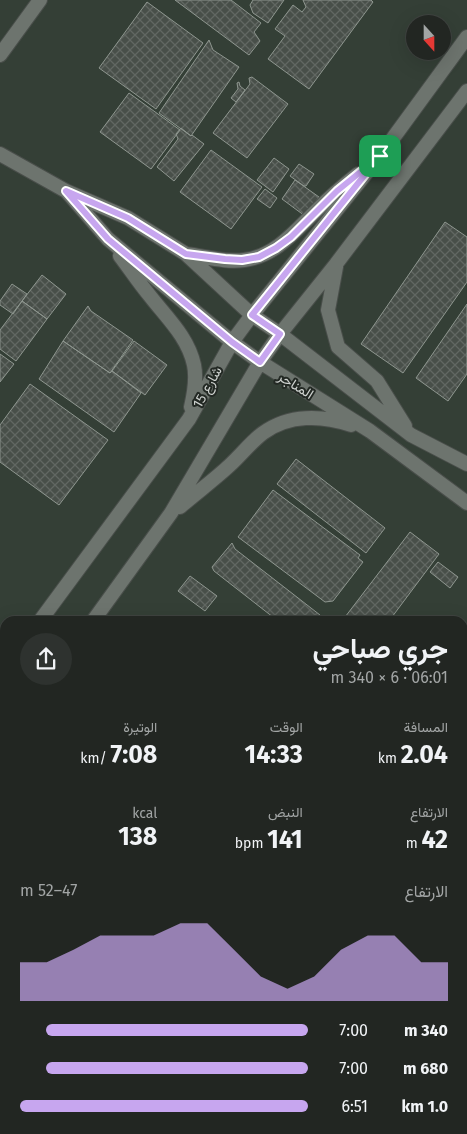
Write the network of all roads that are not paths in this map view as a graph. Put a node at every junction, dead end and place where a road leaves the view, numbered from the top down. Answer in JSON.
{"nodes":[{"id":1,"x":40,"y":0,"type":"edge"},
{"id":2,"x":467,"y":37,"type":"edge"},
{"id":3,"x":0,"y":55,"type":"edge"},
{"id":4,"x":467,"y":91,"type":"edge"},
{"id":5,"x":0,"y":154,"type":"edge"},
{"id":6,"x":380,"y":156,"type":"junction"},
{"id":7,"x":66,"y":191,"type":"junction"},
{"id":8,"x":108,"y":239,"type":"junction"},
{"id":9,"x":186,"y":254,"type":"junction"},
{"id":10,"x":336,"y":264,"type":"junction"},
{"id":11,"x":252,"y":315,"type":"junction"},
{"id":12,"x":280,"y":334,"type":"junction"},
{"id":13,"x":232,"y":342,"type":"junction"},
{"id":14,"x":260,"y":362,"type":"junction"},
{"id":15,"x":189,"y":419,"type":"junction"},
{"id":16,"x":370,"y":431,"type":"junction"},
{"id":17,"x":411,"y":435,"type":"junction"},
{"id":18,"x":467,"y":464,"type":"edge"},
{"id":19,"x":467,"y":503,"type":"edge"},
{"id":20,"x":171,"y":513,"type":"junction"},
{"id":21,"x":44,"y":616,"type":"edge"},
{"id":22,"x":96,"y":616,"type":"edge"}],
"edges":[{"from":1,"to":3,"type":"street"},
{"from":2,"to":6,"type":"street","name":"شارع 15"},
{"from":4,"to":10,"type":"street"},
{"from":5,"to":7,"type":"street","name":"المناجر"},
{"from":6,"to":9,"type":"street","name":"شارع 15"},
{"from":6,"to":11,"type":"street","name":"شارع 15"},
{"from":7,"to":8,"type":"street","name":"المناجر"},
{"from":7,"to":9,"type":"street","name":"المناجر"},
{"from":8,"to":13,"type":"street","name":"المناجر"},
{"from":8,"to":15,"type":"street","name":"المناجر"},
{"from":9,"to":11,"type":"street","name":"المناجر"},
{"from":10,"to":12,"type":"street"},
{"from":10,"to":17,"type":"street"},
{"from":11,"to":12,"type":"street","name":"المناجر"},
{"from":11,"to":13,"type":"street","name":"شارع 15"},
{"from":12,"to":14,"type":"street"},
{"from":12,"to":17,"type":"street","name":"المناجر"},
{"from":13,"to":14,"type":"street","name":"المناجر"},
{"from":13,"to":15,"type":"street","name":"شارع 15"},
{"from":14,"to":16,"type":"street","name":"المناجر"},
{"from":14,"to":20,"type":"street"},
{"from":15,"to":21,"type":"street","name":"شارع 15"},
{"from":16,"to":19,"type":"street","name":"المناجر"},
{"from":16,"to":20,"type":"street"},
{"from":17,"to":18,"type":"street","name":"المناجر"},
{"from":20,"to":22,"type":"street"}]}
